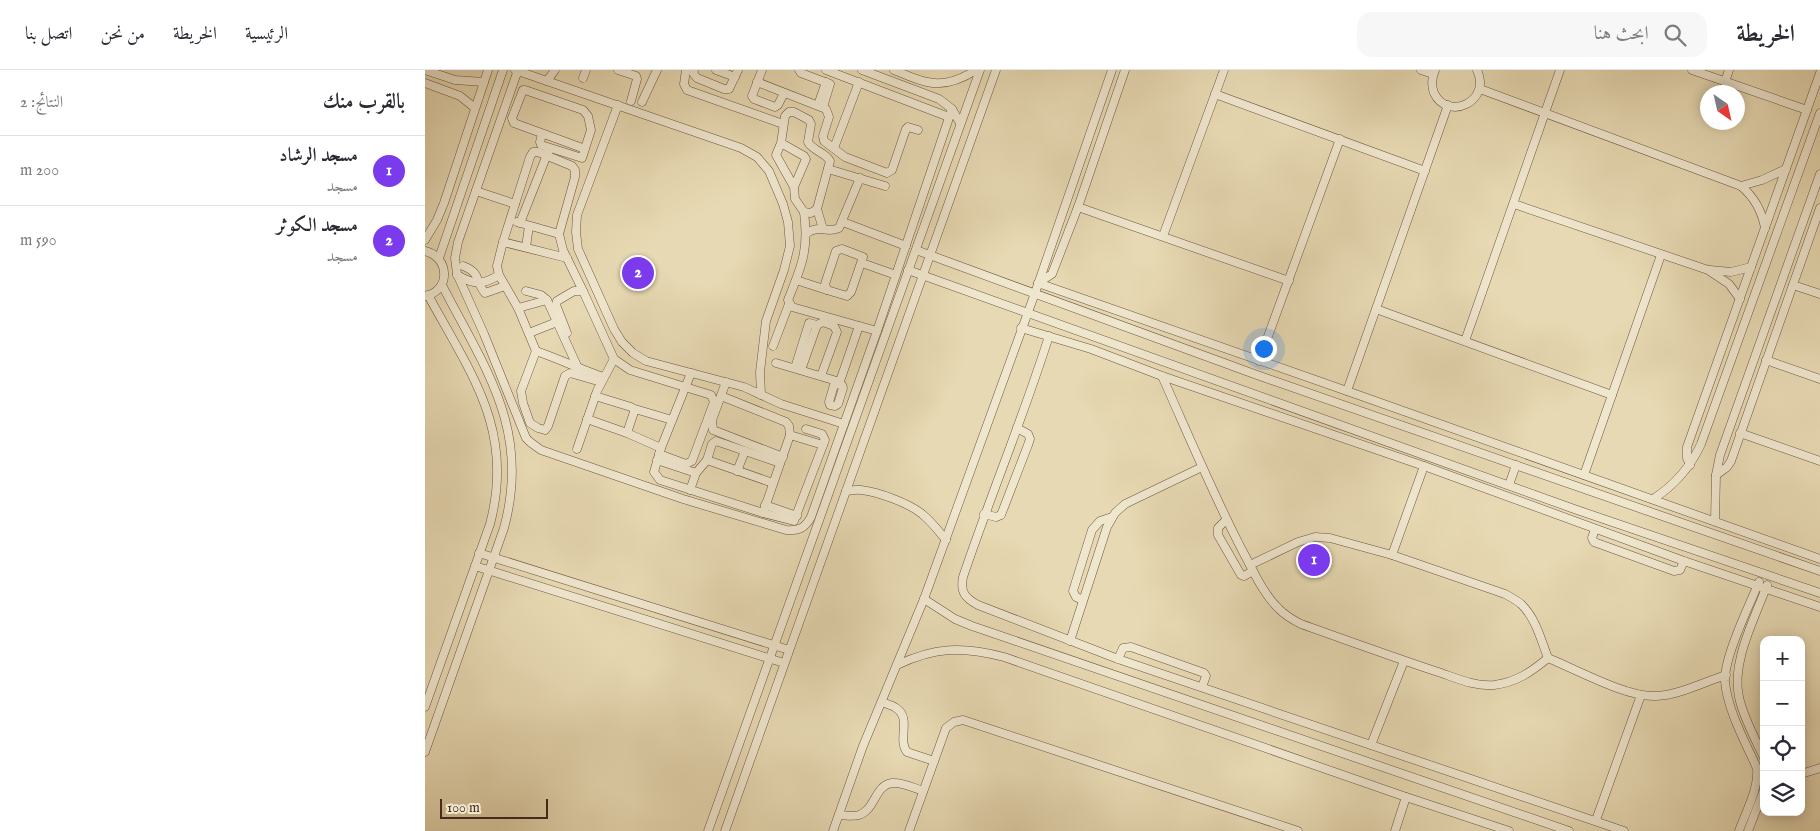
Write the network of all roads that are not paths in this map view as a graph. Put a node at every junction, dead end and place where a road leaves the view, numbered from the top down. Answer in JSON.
{"nodes":[{"id":1,"x":425,"y":70,"type":"edge"},
{"id":2,"x":488,"y":70,"type":"edge"},
{"id":3,"x":503,"y":70,"type":"edge"},
{"id":4,"x":517,"y":70,"type":"edge"},
{"id":5,"x":555,"y":70,"type":"edge"},
{"id":6,"x":618,"y":70,"type":"edge"},
{"id":7,"x":657,"y":70,"type":"edge"},
{"id":8,"x":686,"y":70,"type":"edge"},
{"id":9,"x":694,"y":70,"type":"edge"},
{"id":10,"x":716,"y":70,"type":"edge"},
{"id":11,"x":762,"y":70,"type":"edge"},
{"id":12,"x":799,"y":70,"type":"edge"},
{"id":13,"x":826,"y":70,"type":"edge"},
{"id":14,"x":862,"y":70,"type":"edge"},
{"id":15,"x":894,"y":70,"type":"edge"},
{"id":16,"x":976,"y":70,"type":"edge"},
{"id":17,"x":980,"y":70,"type":"edge"},
{"id":18,"x":995,"y":70,"type":"edge"},
{"id":19,"x":1112,"y":70,"type":"edge"},
{"id":20,"x":1125,"y":70,"type":"edge"},
{"id":21,"x":1224,"y":70,"type":"edge"},
{"id":22,"x":1421,"y":70,"type":"edge"},
{"id":23,"x":1477,"y":70,"type":"edge"},
{"id":24,"x":1560,"y":70,"type":"edge"},
{"id":25,"x":1692,"y":70,"type":"edge"},
{"id":26,"x":1729,"y":70,"type":"edge"},
{"id":27,"x":1434,"y":72,"type":"edge"},
{"id":28,"x":737,"y":73,"type":"edge"},
{"id":29,"x":1820,"y":73,"type":"edge"},
{"id":30,"x":547,"y":81,"type":"junction"},
{"id":31,"x":425,"y":82,"type":"edge"},
{"id":32,"x":485,"y":82,"type":"junction"},
{"id":33,"x":757,"y":82,"type":"junction"},
{"id":34,"x":859,"y":82,"type":"junction"},
{"id":35,"x":927,"y":82,"type":"junction"},
{"id":36,"x":1725,"y":82,"type":"junction"},
{"id":37,"x":1480,"y":89,"type":"junction"},
{"id":38,"x":784,"y":92,"type":"junction"},
{"id":39,"x":924,"y":93,"type":"junction"},
{"id":40,"x":1215,"y":94,"type":"junction"},
{"id":41,"x":631,"y":101,"type":"dead end"},
{"id":42,"x":642,"y":102,"type":"dead end"},
{"id":43,"x":617,"y":105,"type":"junction"},
{"id":44,"x":1448,"y":105,"type":"junction"},
{"id":45,"x":821,"y":106,"type":"junction"},
{"id":46,"x":475,"y":108,"type":"junction"},
{"id":47,"x":1807,"y":110,"type":"junction"},
{"id":48,"x":951,"y":113,"type":"junction"},
{"id":49,"x":1546,"y":113,"type":"junction"},
{"id":50,"x":1820,"y":113,"type":"edge"},
{"id":51,"x":829,"y":116,"type":"junction"},
{"id":52,"x":843,"y":122,"type":"junction"},
{"id":53,"x":960,"y":123,"type":"junction"},
{"id":54,"x":783,"y":124,"type":"junction"},
{"id":55,"x":918,"y":130,"type":"dead end"},
{"id":56,"x":542,"y":134,"type":"junction"},
{"id":57,"x":1340,"y":139,"type":"junction"},
{"id":58,"x":781,"y":143,"type":"junction"},
{"id":59,"x":809,"y":146,"type":"junction"},
{"id":60,"x":834,"y":148,"type":"junction"},
{"id":61,"x":585,"y":149,"type":"junction"},
{"id":62,"x":548,"y":151,"type":"junction"},
{"id":63,"x":804,"y":156,"type":"junction"},
{"id":64,"x":828,"y":169,"type":"junction"},
{"id":65,"x":1786,"y":169,"type":"junction"},
{"id":66,"x":1425,"y":170,"type":"junction"},
{"id":67,"x":1820,"y":174,"type":"edge"},
{"id":68,"x":860,"y":178,"type":"junction"},
{"id":69,"x":793,"y":186,"type":"junction"},
{"id":70,"x":885,"y":186,"type":"dead end"},
{"id":71,"x":1741,"y":186,"type":"junction"},
{"id":72,"x":476,"y":191,"type":"junction"},
{"id":73,"x":515,"y":204,"type":"junction"},
{"id":74,"x":1515,"y":204,"type":"junction"},
{"id":75,"x":1078,"y":206,"type":"junction"},
{"id":76,"x":1820,"y":208,"type":"edge"},
{"id":77,"x":817,"y":209,"type":"junction"},
{"id":78,"x":804,"y":212,"type":"junction"},
{"id":79,"x":510,"y":220,"type":"junction"},
{"id":80,"x":843,"y":222,"type":"junction"},
{"id":81,"x":525,"y":224,"type":"junction"},
{"id":82,"x":1765,"y":228,"type":"junction"},
{"id":83,"x":823,"y":229,"type":"junction"},
{"id":84,"x":807,"y":233,"type":"junction"},
{"id":85,"x":559,"y":234,"type":"junction"},
{"id":86,"x":1163,"y":236,"type":"junction"},
{"id":87,"x":425,"y":240,"type":"edge"},
{"id":88,"x":503,"y":242,"type":"junction"},
{"id":89,"x":906,"y":246,"type":"junction"},
{"id":90,"x":526,"y":247,"type":"junction"},
{"id":91,"x":916,"y":250,"type":"junction"},
{"id":92,"x":425,"y":251,"type":"edge"},
{"id":93,"x":930,"y":255,"type":"junction"},
{"id":94,"x":1661,"y":255,"type":"junction"},
{"id":95,"x":439,"y":258,"type":"junction"},
{"id":96,"x":567,"y":258,"type":"junction"},
{"id":97,"x":862,"y":263,"type":"junction"},
{"id":98,"x":463,"y":266,"type":"dead end"},
{"id":99,"x":1751,"y":267,"type":"junction"},
{"id":100,"x":908,"y":270,"type":"junction"},
{"id":101,"x":1708,"y":270,"type":"junction"},
{"id":102,"x":457,"y":274,"type":"junction"},
{"id":103,"x":895,"y":274,"type":"junction"},
{"id":104,"x":499,"y":275,"type":"junction"},
{"id":105,"x":923,"y":275,"type":"junction"},
{"id":106,"x":796,"y":280,"type":"junction"},
{"id":107,"x":1289,"y":281,"type":"junction"},
{"id":108,"x":480,"y":283,"type":"junction"},
{"id":109,"x":1038,"y":283,"type":"junction"},
{"id":110,"x":442,"y":285,"type":"junction"},
{"id":111,"x":1793,"y":285,"type":"junction"},
{"id":112,"x":505,"y":286,"type":"junction"},
{"id":113,"x":827,"y":290,"type":"junction"},
{"id":114,"x":526,"y":291,"type":"dead end"},
{"id":115,"x":583,"y":291,"type":"junction"},
{"id":116,"x":1035,"y":293,"type":"junction"},
{"id":117,"x":1820,"y":294,"type":"edge"},
{"id":118,"x":427,"y":296,"type":"edge"},
{"id":119,"x":1740,"y":299,"type":"junction"},
{"id":120,"x":547,"y":300,"type":"junction"},
{"id":121,"x":789,"y":304,"type":"junction"},
{"id":122,"x":518,"y":308,"type":"junction"},
{"id":123,"x":1376,"y":309,"type":"junction"},
{"id":124,"x":1027,"y":313,"type":"junction"},
{"id":125,"x":557,"y":322,"type":"junction"},
{"id":126,"x":859,"y":326,"type":"junction"},
{"id":127,"x":1021,"y":328,"type":"junction"},
{"id":128,"x":877,"y":331,"type":"junction"},
{"id":129,"x":529,"y":333,"type":"junction"},
{"id":130,"x":567,"y":333,"type":"dead end"},
{"id":131,"x":1049,"y":336,"type":"junction"},
{"id":132,"x":1465,"y":341,"type":"junction"},
{"id":133,"x":773,"y":346,"type":"dead end"},
{"id":134,"x":536,"y":352,"type":"junction"},
{"id":135,"x":614,"y":359,"type":"junction"},
{"id":136,"x":1766,"y":360,"type":"junction"},
{"id":137,"x":1259,"y":361,"type":"junction"},
{"id":138,"x":776,"y":363,"type":"dead end"},
{"id":139,"x":578,"y":368,"type":"junction"},
{"id":140,"x":798,"y":369,"type":"junction"},
{"id":141,"x":691,"y":373,"type":"junction"},
{"id":142,"x":821,"y":376,"type":"junction"},
{"id":143,"x":1162,"y":376,"type":"junction"},
{"id":144,"x":602,"y":379,"type":"junction"},
{"id":145,"x":1820,"y":379,"type":"edge"},
{"id":146,"x":726,"y":382,"type":"junction"},
{"id":147,"x":685,"y":387,"type":"junction"},
{"id":148,"x":1347,"y":391,"type":"junction"},
{"id":149,"x":596,"y":393,"type":"junction"},
{"id":150,"x":761,"y":395,"type":"junction"},
{"id":151,"x":1612,"y":395,"type":"junction"},
{"id":152,"x":721,"y":396,"type":"junction"},
{"id":153,"x":673,"y":418,"type":"junction"},
{"id":154,"x":587,"y":419,"type":"junction"},
{"id":155,"x":844,"y":424,"type":"junction"},
{"id":156,"x":1017,"y":428,"type":"junction"},
{"id":157,"x":806,"y":429,"type":"dead end"},
{"id":158,"x":627,"y":433,"type":"junction"},
{"id":159,"x":1740,"y":433,"type":"junction"},
{"id":160,"x":790,"y":435,"type":"junction"},
{"id":161,"x":823,"y":445,"type":"junction"},
{"id":162,"x":577,"y":449,"type":"dead end"},
{"id":163,"x":745,"y":451,"type":"junction"},
{"id":164,"x":659,"y":454,"type":"junction"},
{"id":165,"x":707,"y":460,"type":"junction"},
{"id":166,"x":781,"y":460,"type":"junction"},
{"id":167,"x":1820,"y":460,"type":"edge"},
{"id":168,"x":1516,"y":465,"type":"junction"},
{"id":169,"x":1690,"y":465,"type":"junction"},
{"id":170,"x":1424,"y":466,"type":"junction"},
{"id":171,"x":1203,"y":467,"type":"junction"},
{"id":172,"x":737,"y":471,"type":"junction"},
{"id":173,"x":696,"y":473,"type":"junction"},
{"id":174,"x":1584,"y":475,"type":"junction"},
{"id":175,"x":1716,"y":475,"type":"junction"},
{"id":176,"x":773,"y":483,"type":"junction"},
{"id":177,"x":1509,"y":485,"type":"junction"},
{"id":178,"x":690,"y":490,"type":"junction"},
{"id":179,"x":846,"y":491,"type":"junction"},
{"id":180,"x":1653,"y":499,"type":"junction"},
{"id":181,"x":764,"y":509,"type":"junction"},
{"id":182,"x":985,"y":514,"type":"junction"},
{"id":183,"x":1111,"y":517,"type":"junction"},
{"id":184,"x":1226,"y":520,"type":"junction"},
{"id":185,"x":1715,"y":520,"type":"junction"},
{"id":186,"x":1595,"y":529,"type":"junction"},
{"id":187,"x":945,"y":540,"type":"junction"},
{"id":188,"x":479,"y":553,"type":"junction"},
{"id":189,"x":1392,"y":555,"type":"junction"},
{"id":190,"x":494,"y":558,"type":"junction"},
{"id":191,"x":1820,"y":559,"type":"edge"},
{"id":192,"x":1684,"y":561,"type":"junction"},
{"id":193,"x":475,"y":566,"type":"junction"},
{"id":194,"x":1252,"y":568,"type":"junction"},
{"id":195,"x":489,"y":570,"type":"junction"},
{"id":196,"x":1820,"y":571,"type":"edge"},
{"id":197,"x":1762,"y":573,"type":"junction"},
{"id":198,"x":1771,"y":576,"type":"junction"},
{"id":199,"x":1757,"y":585,"type":"junction"},
{"id":200,"x":1766,"y":588,"type":"junction"},
{"id":201,"x":1820,"y":593,"type":"edge"},
{"id":202,"x":924,"y":599,"type":"junction"},
{"id":203,"x":1083,"y":600,"type":"junction"},
{"id":204,"x":1820,"y":607,"type":"edge"},
{"id":205,"x":1070,"y":641,"type":"junction"},
{"id":206,"x":774,"y":646,"type":"junction"},
{"id":207,"x":789,"y":650,"type":"junction"},
{"id":208,"x":1548,"y":658,"type":"junction"},
{"id":209,"x":770,"y":659,"type":"junction"},
{"id":210,"x":1118,"y":659,"type":"junction"},
{"id":211,"x":1404,"y":661,"type":"junction"},
{"id":212,"x":784,"y":663,"type":"junction"},
{"id":213,"x":897,"y":665,"type":"junction"},
{"id":214,"x":1726,"y":675,"type":"junction"},
{"id":215,"x":1202,"y":687,"type":"junction"},
{"id":216,"x":1641,"y":695,"type":"junction"},
{"id":217,"x":881,"y":702,"type":"junction"},
{"id":218,"x":425,"y":707,"type":"edge"},
{"id":219,"x":1745,"y":715,"type":"junction"},
{"id":220,"x":1736,"y":719,"type":"junction"},
{"id":221,"x":1755,"y":737,"type":"junction"},
{"id":222,"x":1745,"y":740,"type":"junction"},
{"id":223,"x":1371,"y":745,"type":"junction"},
{"id":224,"x":1760,"y":749,"type":"edge"},
{"id":225,"x":425,"y":752,"type":"edge"},
{"id":226,"x":933,"y":761,"type":"junction"},
{"id":227,"x":1820,"y":768,"type":"edge"},
{"id":228,"x":1805,"y":773,"type":"edge"},
{"id":229,"x":923,"y":791,"type":"junction"},
{"id":230,"x":1406,"y":797,"type":"junction"},
{"id":231,"x":1760,"y":802,"type":"edge"},
{"id":232,"x":839,"y":815,"type":"junction"},
{"id":233,"x":1596,"y":820,"type":"junction"},
{"id":234,"x":1555,"y":829,"type":"edge"},
{"id":235,"x":708,"y":831,"type":"edge"},
{"id":236,"x":725,"y":831,"type":"edge"},
{"id":237,"x":833,"y":831,"type":"edge"},
{"id":238,"x":909,"y":831,"type":"edge"},
{"id":239,"x":1299,"y":831,"type":"edge"},
{"id":240,"x":1395,"y":831,"type":"edge"},
{"id":241,"x":1509,"y":831,"type":"edge"},
{"id":242,"x":1569,"y":831,"type":"edge"},
{"id":243,"x":1624,"y":831,"type":"edge"},
{"id":244,"x":1739,"y":831,"type":"edge"},
{"id":245,"x":1748,"y":831,"type":"edge"}],
"edges":[{"from":1,"to":32,"type":"street"},
{"from":2,"to":32,"type":"street"},
{"from":3,"to":95,"type":"street"},
{"from":4,"to":30,"type":"street"},
{"from":4,"to":72,"type":"street"},
{"from":5,"to":30,"type":"street"},
{"from":6,"to":41,"type":"street"},
{"from":7,"to":42,"type":"street"},
{"from":8,"to":54,"type":"street"},
{"from":9,"to":28,"type":"street"},
{"from":10,"to":28,"type":"street"},
{"from":11,"to":33,"type":"street"},
{"from":12,"to":45,"type":"street"},
{"from":13,"to":34,"type":"street"},
{"from":14,"to":39,"type":"street"},
{"from":15,"to":35,"type":"street"},
{"from":16,"to":35,"type":"street"},
{"from":17,"to":53,"type":"street"},
{"from":18,"to":93,"type":"street"},
{"from":19,"to":109,"type":"street"},
{"from":20,"to":75,"type":"street"},
{"from":21,"to":40,"type":"street"},
{"from":22,"to":27,"type":"street"},
{"from":23,"to":37,"type":"street"},
{"from":24,"to":49,"type":"street"},
{"from":25,"to":36,"type":"street"},
{"from":26,"to":36,"type":"street"},
{"from":27,"to":44,"type":"street"},
{"from":29,"to":47,"type":"street"},
{"from":30,"to":43,"type":"street"},
{"from":31,"to":46,"type":"street"},
{"from":32,"to":46,"type":"street"},
{"from":33,"to":38,"type":"street"},
{"from":33,"to":38,"type":"street"},
{"from":34,"to":48,"type":"street"},
{"from":34,"to":52,"type":"street"},
{"from":35,"to":39,"type":"street"},
{"from":36,"to":47,"type":"street"},
{"from":37,"to":44,"type":"street"},
{"from":37,"to":49,"type":"street"},
{"from":38,"to":45,"type":"street"},
{"from":39,"to":48,"type":"street"},
{"from":40,"to":57,"type":"street"},
{"from":40,"to":86,"type":"street"},
{"from":43,"to":141,"type":"street"},
{"from":43,"to":150,"type":"street"},
{"from":44,"to":66,"type":"street"},
{"from":45,"to":51,"type":"street"},
{"from":46,"to":87,"type":"street"},
{"from":47,"to":65,"type":"street"},
{"from":48,"to":53,"type":"street"},
{"from":48,"to":89,"type":"street"},
{"from":49,"to":71,"type":"street"},
{"from":49,"to":74,"type":"street"},
{"from":50,"to":169,"type":"street"},
{"from":51,"to":52,"type":"street"},
{"from":51,"to":60,"type":"street"},
{"from":52,"to":60,"type":"street"},
{"from":53,"to":91,"type":"street"},
{"from":54,"to":58,"type":"street"},
{"from":54,"to":59,"type":"street"},
{"from":55,"to":60,"type":"street"},
{"from":56,"to":61,"type":"street"},
{"from":56,"to":61,"type":"street"},
{"from":56,"to":62,"type":"street"},
{"from":57,"to":66,"type":"street"},
{"from":57,"to":107,"type":"street"},
{"from":58,"to":63,"type":"street"},
{"from":58,"to":69,"type":"street"},
{"from":59,"to":63,"type":"street"},
{"from":59,"to":64,"type":"street"},
{"from":61,"to":62,"type":"street"},
{"from":62,"to":73,"type":"street"},
{"from":62,"to":81,"type":"street"},
{"from":62,"to":85,"type":"street"},
{"from":63,"to":69,"type":"street"},
{"from":64,"to":68,"type":"street"},
{"from":64,"to":77,"type":"street"},
{"from":65,"to":71,"type":"street"},
{"from":65,"to":82,"type":"street"},
{"from":66,"to":123,"type":"street"},
{"from":67,"to":175,"type":"street"},
{"from":68,"to":70,"type":"street"},
{"from":68,"to":80,"type":"street"},
{"from":69,"to":78,"type":"street"},
{"from":71,"to":82,"type":"street"},
{"from":72,"to":73,"type":"street"},
{"from":72,"to":102,"type":"street"},
{"from":73,"to":79,"type":"street"},
{"from":74,"to":94,"type":"street"},
{"from":74,"to":132,"type":"street"},
{"from":75,"to":86,"type":"street"},
{"from":75,"to":109,"type":"street"},
{"from":76,"to":111,"type":"street"},
{"from":77,"to":78,"type":"street"},
{"from":77,"to":83,"type":"street"},
{"from":78,"to":84,"type":"street"},
{"from":79,"to":81,"type":"street"},
{"from":79,"to":88,"type":"street"},
{"from":80,"to":83,"type":"street"},
{"from":80,"to":89,"type":"street"},
{"from":81,"to":85,"type":"street"},
{"from":81,"to":90,"type":"street"},
{"from":82,"to":99,"type":"street"},
{"from":83,"to":84,"type":"street"},
{"from":84,"to":106,"type":"street"},
{"from":85,"to":96,"type":"street"},
{"from":86,"to":107,"type":"street"},
{"from":88,"to":90,"type":"street"},
{"from":88,"to":104,"type":"street"},
{"from":89,"to":103,"type":"street"},
{"from":90,"to":96,"type":"street"},
{"from":91,"to":93,"type":"street"},
{"from":91,"to":100,"type":"street"},
{"from":92,"to":95,"type":"street"},
{"from":93,"to":105,"type":"street"},
{"from":93,"to":116,"type":"street"},
{"from":94,"to":101,"type":"street"},
{"from":94,"to":151,"type":"street"},
{"from":95,"to":110,"type":"street"},
{"from":96,"to":115,"type":"street"},
{"from":97,"to":103,"type":"street"},
{"from":97,"to":113,"type":"street"},
{"from":97,"to":113,"type":"street"},
{"from":98,"to":108,"type":"street"},
{"from":99,"to":101,"type":"street"},
{"from":99,"to":119,"type":"street"},
{"from":100,"to":105,"type":"street"},
{"from":100,"to":206,"type":"street"},
{"from":101,"to":119,"type":"street"},
{"from":102,"to":108,"type":"street"},
{"from":102,"to":155,"type":"street"},
{"from":103,"to":128,"type":"street"},
{"from":104,"to":108,"type":"street"},
{"from":104,"to":112,"type":"street"},
{"from":105,"to":124,"type":"street"},
{"from":105,"to":179,"type":"street"},
{"from":106,"to":113,"type":"street"},
{"from":106,"to":121,"type":"street"},
{"from":107,"to":137,"type":"street"},
{"from":108,"to":112,"type":"street"},
{"from":109,"to":116,"type":"street"},
{"from":109,"to":137,"type":"street"},
{"from":110,"to":118,"type":"street"},
{"from":110,"to":190,"type":"street"},
{"from":111,"to":117,"type":"street"},
{"from":111,"to":136,"type":"street"},
{"from":112,"to":122,"type":"street"},
{"from":114,"to":120,"type":"street"},
{"from":115,"to":130,"type":"street"},
{"from":115,"to":135,"type":"street"},
{"from":116,"to":124,"type":"street"},
{"from":116,"to":168,"type":"street"},
{"from":118,"to":188,"type":"street"},
{"from":119,"to":169,"type":"street"},
{"from":120,"to":122,"type":"street"},
{"from":120,"to":125,"type":"street"},
{"from":121,"to":126,"type":"street"},
{"from":121,"to":133,"type":"street"},
{"from":122,"to":129,"type":"street"},
{"from":123,"to":132,"type":"street"},
{"from":123,"to":148,"type":"street"},
{"from":124,"to":127,"type":"street"},
{"from":124,"to":177,"type":"street"},
{"from":125,"to":129,"type":"street"},
{"from":125,"to":139,"type":"street"},
{"from":126,"to":128,"type":"street"},
{"from":126,"to":142,"type":"street"},
{"from":127,"to":131,"type":"street"},
{"from":127,"to":187,"type":"street"},
{"from":128,"to":155,"type":"street"},
{"from":129,"to":134,"type":"street"},
{"from":131,"to":143,"type":"street"},
{"from":131,"to":156,"type":"street"},
{"from":132,"to":151,"type":"street"},
{"from":134,"to":139,"type":"street"},
{"from":134,"to":144,"type":"street"},
{"from":135,"to":144,"type":"street"},
{"from":135,"to":147,"type":"street"},
{"from":136,"to":145,"type":"street"},
{"from":136,"to":159,"type":"street"},
{"from":137,"to":148,"type":"street"},
{"from":138,"to":140,"type":"street"},
{"from":139,"to":144,"type":"street"},
{"from":140,"to":142,"type":"street"},
{"from":140,"to":142,"type":"street"},
{"from":141,"to":146,"type":"street"},
{"from":141,"to":147,"type":"street"},
{"from":143,"to":170,"type":"street"},
{"from":143,"to":171,"type":"street"},
{"from":144,"to":149,"type":"street"},
{"from":146,"to":150,"type":"street"},
{"from":146,"to":152,"type":"street"},
{"from":147,"to":153,"type":"street"},
{"from":147,"to":164,"type":"street"},
{"from":148,"to":174,"type":"street"},
{"from":149,"to":153,"type":"street"},
{"from":149,"to":154,"type":"street"},
{"from":150,"to":155,"type":"street"},
{"from":151,"to":174,"type":"street"},
{"from":152,"to":160,"type":"street"},
{"from":152,"to":166,"type":"street"},
{"from":153,"to":158,"type":"street"},
{"from":153,"to":164,"type":"street"},
{"from":154,"to":158,"type":"street"},
{"from":154,"to":162,"type":"street"},
{"from":156,"to":182,"type":"street"},
{"from":156,"to":182,"type":"street"},
{"from":157,"to":161,"type":"street"},
{"from":158,"to":164,"type":"street"},
{"from":159,"to":167,"type":"street"},
{"from":159,"to":175,"type":"street"},
{"from":160,"to":161,"type":"street"},
{"from":160,"to":166,"type":"street"},
{"from":161,"to":181,"type":"street"},
{"from":163,"to":165,"type":"street"},
{"from":163,"to":166,"type":"street"},
{"from":163,"to":172,"type":"street"},
{"from":164,"to":173,"type":"street"},
{"from":164,"to":178,"type":"street"},
{"from":165,"to":172,"type":"street"},
{"from":165,"to":173,"type":"street"},
{"from":166,"to":176,"type":"street"},
{"from":168,"to":177,"type":"street"},
{"from":168,"to":196,"type":"street"},
{"from":169,"to":180,"type":"street"},
{"from":170,"to":186,"type":"street"},
{"from":170,"to":189,"type":"street"},
{"from":171,"to":183,"type":"street"},
{"from":171,"to":184,"type":"street"},
{"from":172,"to":176,"type":"street"},
{"from":173,"to":178,"type":"street"},
{"from":174,"to":180,"type":"street"},
{"from":175,"to":185,"type":"street"},
{"from":176,"to":181,"type":"street"},
{"from":177,"to":197,"type":"street"},
{"from":178,"to":181,"type":"street"},
{"from":179,"to":187,"type":"street"},
{"from":179,"to":207,"type":"street"},
{"from":180,"to":185,"type":"street"},
{"from":182,"to":205,"type":"street"},
{"from":183,"to":203,"type":"street"},
{"from":183,"to":203,"type":"street"},
{"from":184,"to":194,"type":"street"},
{"from":184,"to":194,"type":"street"},
{"from":185,"to":191,"type":"street"},
{"from":186,"to":192,"type":"street"},
{"from":186,"to":192,"type":"street"},
{"from":187,"to":202,"type":"street"},
{"from":188,"to":190,"type":"street"},
{"from":188,"to":193,"type":"street"},
{"from":189,"to":194,"type":"street"},
{"from":189,"to":208,"type":"street"},
{"from":190,"to":195,"type":"street"},
{"from":190,"to":206,"type":"street"},
{"from":192,"to":199,"type":"street"},
{"from":193,"to":195,"type":"street"},
{"from":193,"to":218,"type":"street"},
{"from":194,"to":211,"type":"street"},
{"from":195,"to":209,"type":"street"},
{"from":195,"to":225,"type":"street"},
{"from":197,"to":198,"type":"street"},
{"from":197,"to":199,"type":"street"},
{"from":198,"to":200,"type":"street"},
{"from":198,"to":201,"type":"street"},
{"from":199,"to":200,"type":"street"},
{"from":199,"to":214,"type":"street"},
{"from":200,"to":204,"type":"street"},
{"from":200,"to":219,"type":"street"},
{"from":202,"to":213,"type":"street"},
{"from":202,"to":234,"type":"street"},
{"from":203,"to":205,"type":"street"},
{"from":205,"to":210,"type":"street"},
{"from":206,"to":207,"type":"street"},
{"from":206,"to":209,"type":"street"},
{"from":207,"to":212,"type":"street"},
{"from":208,"to":211,"type":"street"},
{"from":208,"to":216,"type":"street"},
{"from":209,"to":212,"type":"street"},
{"from":209,"to":235,"type":"street"},
{"from":210,"to":215,"type":"street"},
{"from":210,"to":215,"type":"street"},
{"from":211,"to":223,"type":"street"},
{"from":212,"to":236,"type":"street"},
{"from":213,"to":217,"type":"street"},
{"from":213,"to":230,"type":"street"},
{"from":214,"to":216,"type":"street"},
{"from":214,"to":220,"type":"street"},
{"from":215,"to":223,"type":"street"},
{"from":216,"to":233,"type":"street"},
{"from":217,"to":226,"type":"street"},
{"from":217,"to":232,"type":"street"},
{"from":219,"to":220,"type":"street"},
{"from":219,"to":221,"type":"street"},
{"from":220,"to":222,"type":"street"},
{"from":221,"to":222,"type":"street"},
{"from":221,"to":224,"type":"street"},
{"from":222,"to":244,"type":"street"},
{"from":223,"to":233,"type":"street"},
{"from":226,"to":229,"type":"street"},
{"from":226,"to":239,"type":"street"},
{"from":227,"to":228,"type":"street"},
{"from":229,"to":232,"type":"street"},
{"from":229,"to":238,"type":"street"},
{"from":230,"to":240,"type":"street"},
{"from":230,"to":241,"type":"street"},
{"from":231,"to":245,"type":"street"},
{"from":232,"to":237,"type":"street"},
{"from":233,"to":243,"type":"street"},
{"from":234,"to":242,"type":"street"}]}
